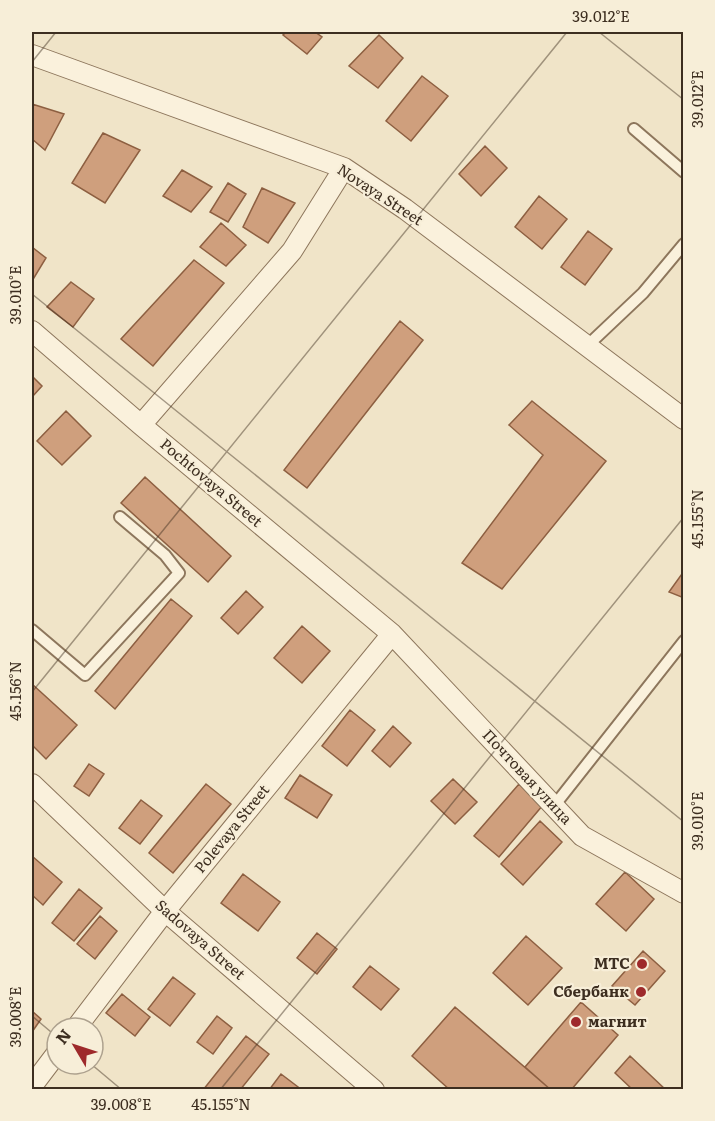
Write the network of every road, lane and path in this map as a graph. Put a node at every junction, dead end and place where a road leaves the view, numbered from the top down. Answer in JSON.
{"nodes":[{"id":1,"x":32,"y":55,"type":"edge"},
{"id":2,"x":634,"y":129,"type":"dead end"},
{"id":3,"x":344,"y":168,"type":"junction"},
{"id":4,"x":684,"y":172,"type":"edge"},
{"id":5,"x":684,"y":244,"type":"edge"},
{"id":6,"x":32,"y":331,"type":"edge"},
{"id":7,"x":587,"y":346,"type":"junction"},
{"id":8,"x":684,"y":419,"type":"edge"},
{"id":9,"x":141,"y":426,"type":"junction"},
{"id":10,"x":120,"y":517,"type":"dead end"},
{"id":11,"x":32,"y":630,"type":"edge"},
{"id":12,"x":393,"y":633,"type":"junction"},
{"id":13,"x":684,"y":641,"type":"edge"},
{"id":14,"x":32,"y":784,"type":"edge"},
{"id":15,"x":554,"y":806,"type":"junction"},
{"id":16,"x":684,"y":893,"type":"edge"},
{"id":17,"x":165,"y":911,"type":"junction"},
{"id":18,"x":85,"y":1016,"type":"edge"},
{"id":19,"x":45,"y":1069,"type":"edge"},
{"id":20,"x":32,"y":1086,"type":"edge"},
{"id":21,"x":374,"y":1089,"type":"edge"}],
"edges":[{"from":1,"to":3,"type":"street","name":"Novaya Street"},
{"from":2,"to":4,"type":"lane"},
{"from":3,"to":7,"type":"street","name":"Novaya Street"},
{"from":3,"to":9,"type":"street"},
{"from":5,"to":7,"type":"lane"},
{"from":6,"to":9,"type":"street","name":"Pochtovaya Street"},
{"from":7,"to":8,"type":"street","name":"Novaya Street"},
{"from":9,"to":12,"type":"street","name":"Pochtovaya Street"},
{"from":10,"to":11,"type":"lane"},
{"from":12,"to":15,"type":"street","name":"Почтовая улица"},
{"from":12,"to":17,"type":"street","name":"Polevaya Street"},
{"from":13,"to":15,"type":"lane"},
{"from":14,"to":17,"type":"street","name":"Sadovaya Street"},
{"from":15,"to":16,"type":"street","name":"Почтовая улица"},
{"from":17,"to":18,"type":"street","name":"Polevaya Street"},
{"from":17,"to":21,"type":"street","name":"Sadovaya Street"},
{"from":19,"to":20,"type":"street"}]}
